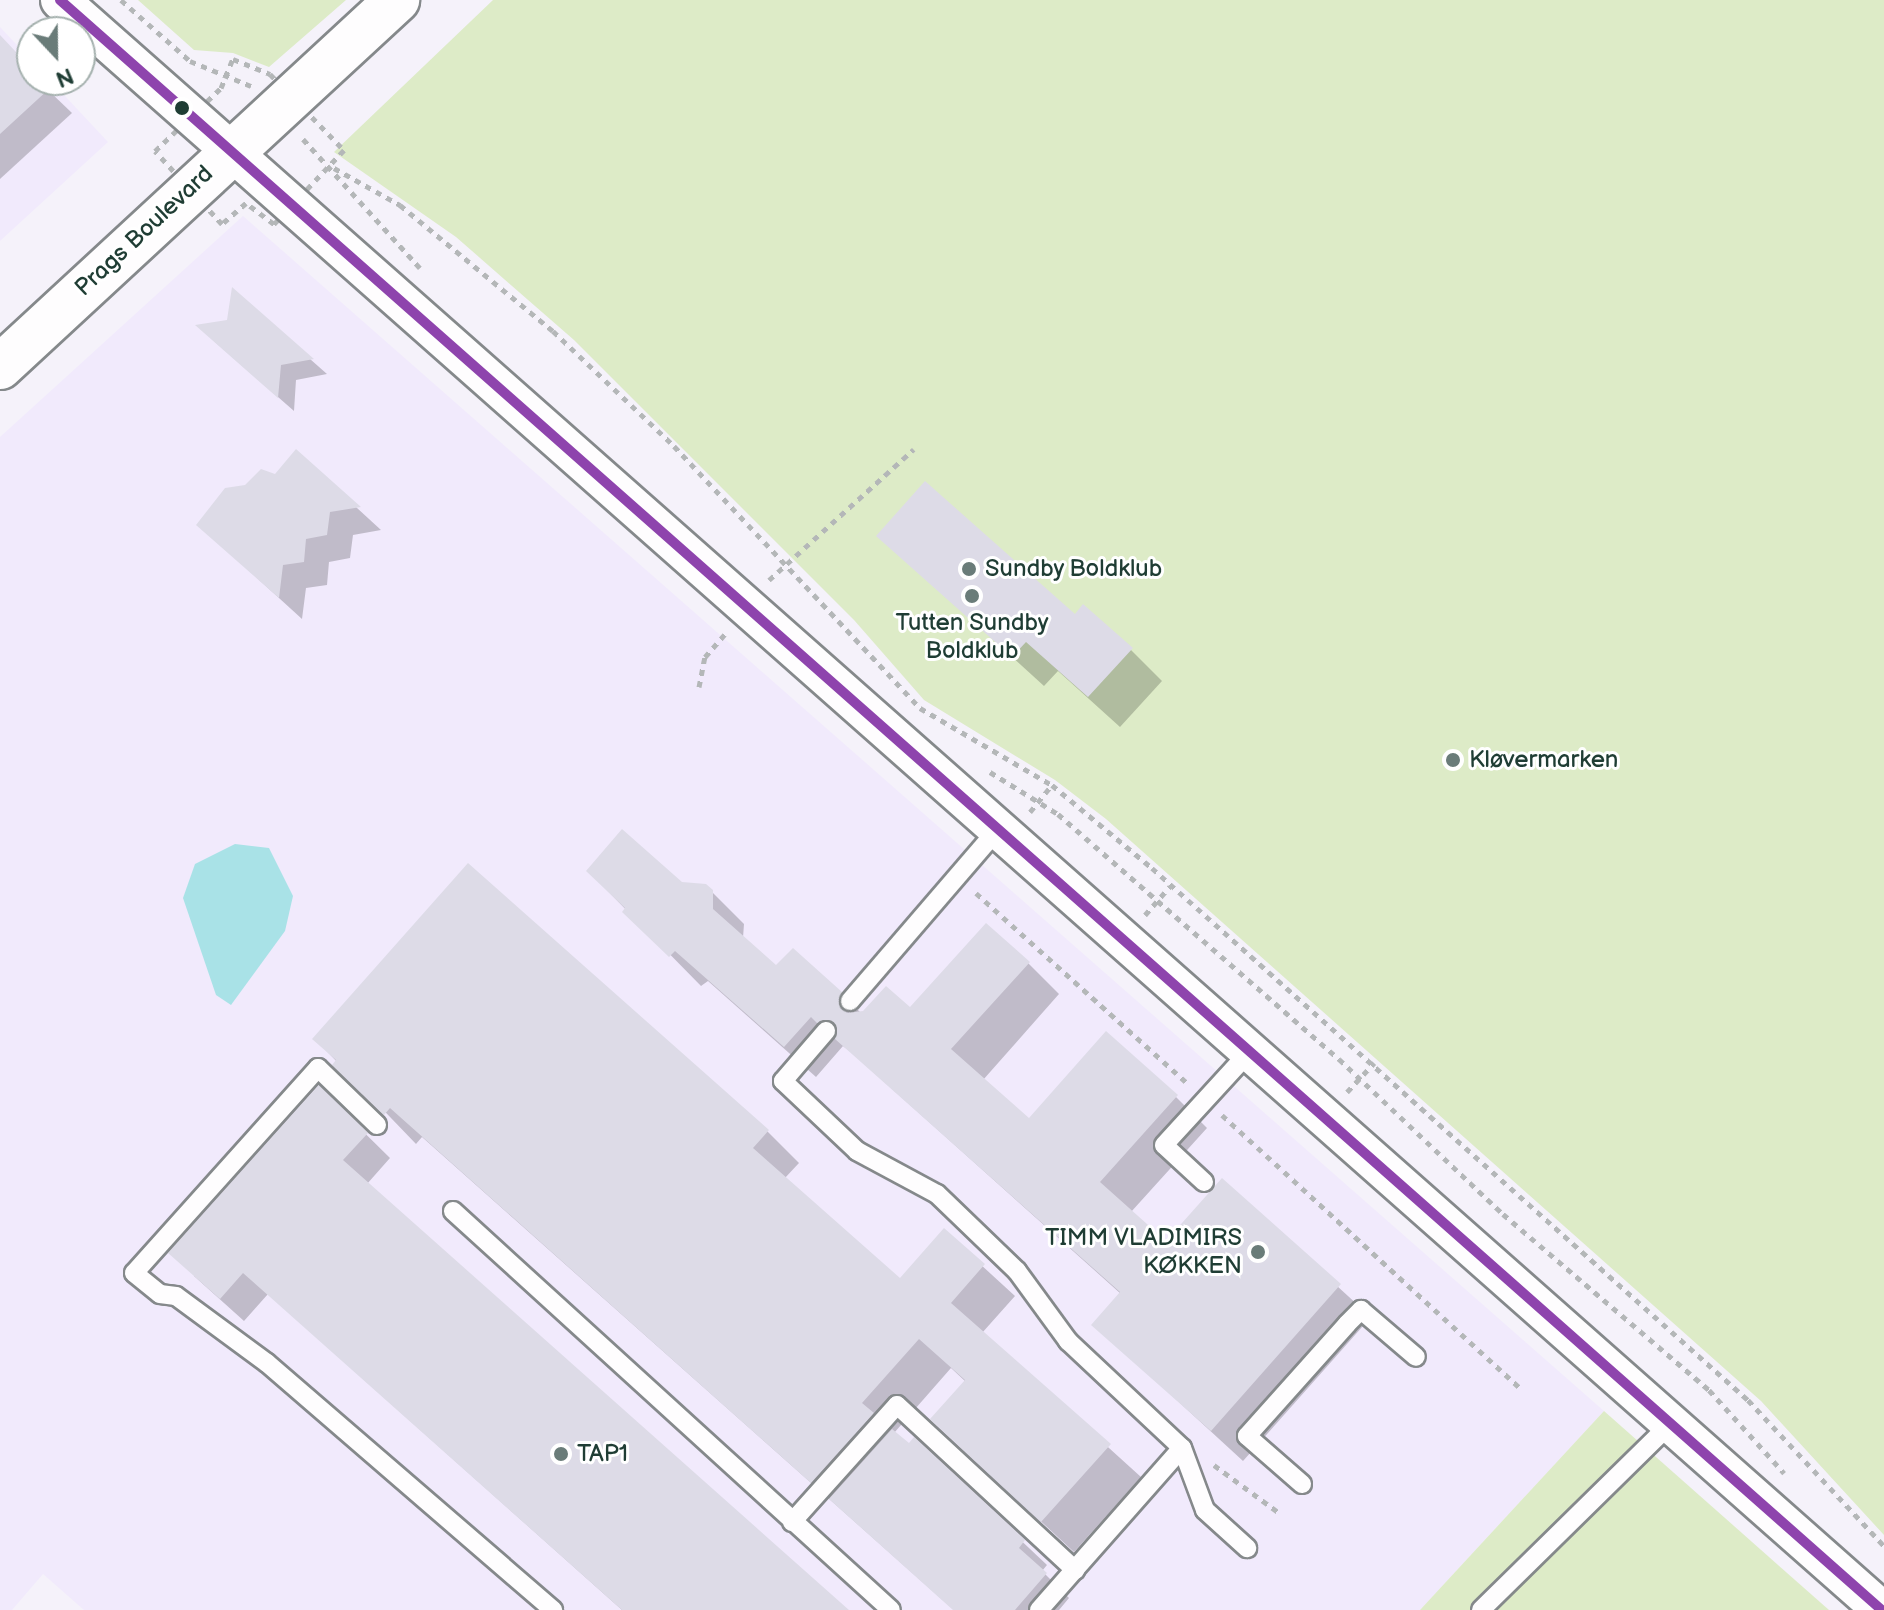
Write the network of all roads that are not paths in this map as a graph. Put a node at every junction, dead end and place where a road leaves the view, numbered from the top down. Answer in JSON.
{"nodes":[{"id":1,"x":60,"y":0,"type":"edge"},
{"id":2,"x":397,"y":0,"type":"edge"},
{"id":3,"x":233,"y":148,"type":"junction"},
{"id":4,"x":0,"y":367,"type":"edge"},
{"id":5,"x":999,"y":828,"type":"junction"},
{"id":6,"x":850,"y":1001,"type":"dead end"},
{"id":7,"x":826,"y":1031,"type":"dead end"},
{"id":8,"x":1251,"y":1050,"type":"junction"},
{"id":9,"x":377,"y":1125,"type":"dead end"},
{"id":10,"x":1204,"y":1182,"type":"dead end"},
{"id":11,"x":453,"y":1211,"type":"dead end"},
{"id":12,"x":1416,"y":1357,"type":"dead end"},
{"id":13,"x":1671,"y":1423,"type":"junction"},
{"id":14,"x":1182,"y":1448,"type":"junction"},
{"id":15,"x":1302,"y":1484,"type":"dead end"},
{"id":16,"x":792,"y":1522,"type":"junction"},
{"id":17,"x":1247,"y":1548,"type":"dead end"},
{"id":18,"x":1075,"y":1570,"type":"junction"},
{"id":19,"x":553,"y":1610,"type":"edge"},
{"id":20,"x":891,"y":1610,"type":"edge"},
{"id":21,"x":1039,"y":1610,"type":"edge"},
{"id":22,"x":1481,"y":1610,"type":"edge"},
{"id":23,"x":1882,"y":1610,"type":"edge"}],
"edges":[{"from":1,"to":3,"type":"street"},
{"from":2,"to":3,"type":"street","name":"Prags Boulevard"},
{"from":3,"to":4,"type":"street","name":"Prags Boulevard"},
{"from":3,"to":5,"type":"street"},
{"from":5,"to":6,"type":"lane"},
{"from":5,"to":8,"type":"street"},
{"from":7,"to":14,"type":"lane"},
{"from":8,"to":10,"type":"lane"},
{"from":8,"to":13,"type":"street"},
{"from":9,"to":19,"type":"lane"},
{"from":11,"to":16,"type":"lane"},
{"from":12,"to":15,"type":"lane"},
{"from":13,"to":22,"type":"lane"},
{"from":13,"to":23,"type":"street"},
{"from":14,"to":17,"type":"lane"},
{"from":14,"to":18,"type":"lane"},
{"from":16,"to":18,"type":"lane"},
{"from":16,"to":20,"type":"lane"},
{"from":18,"to":21,"type":"lane"}]}
